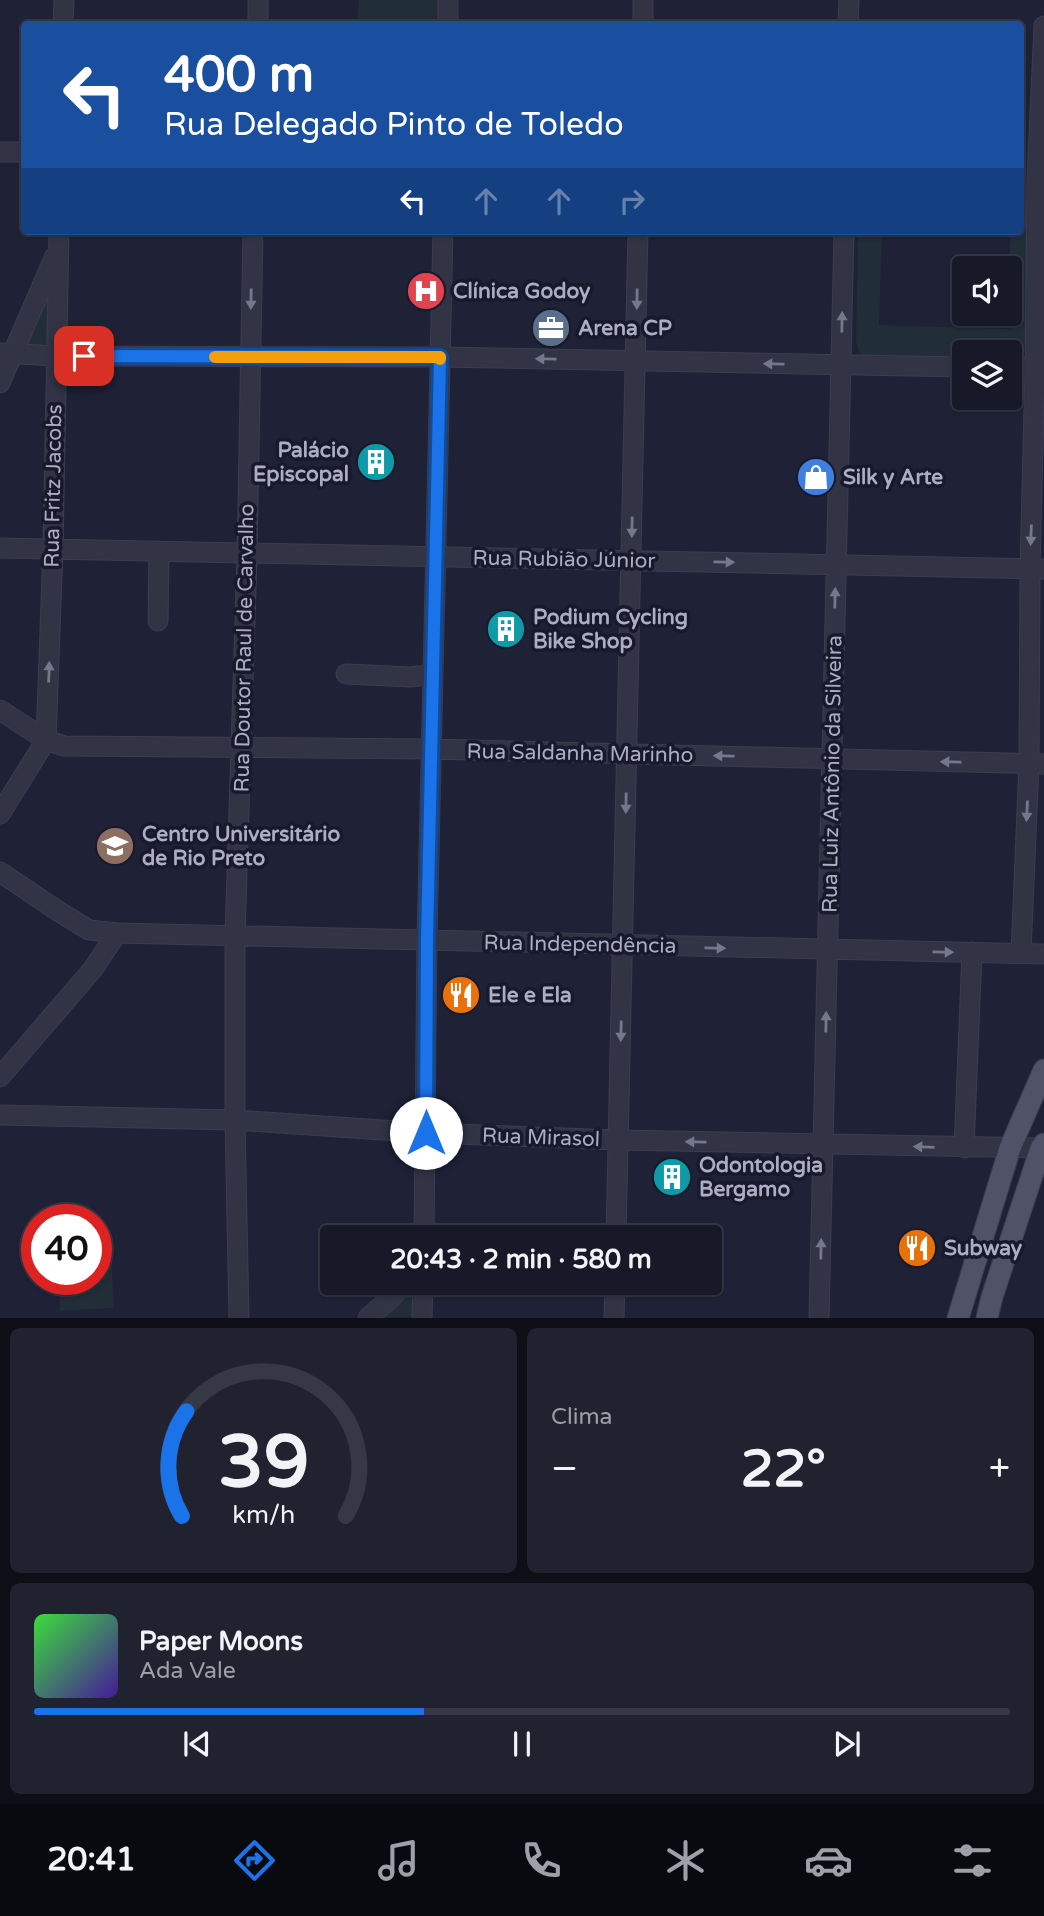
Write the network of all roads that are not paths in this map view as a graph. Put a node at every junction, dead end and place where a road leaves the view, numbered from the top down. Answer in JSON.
{"nodes":[{"id":1,"x":64,"y":0,"type":"edge"},
{"id":2,"x":258,"y":0,"type":"edge"},
{"id":3,"x":448,"y":0,"type":"edge"},
{"id":4,"x":643,"y":0,"type":"edge"},
{"id":5,"x":849,"y":0,"type":"edge"},
{"id":6,"x":63,"y":21,"type":"edge"},
{"id":7,"x":258,"y":21,"type":"edge"},
{"id":8,"x":448,"y":21,"type":"edge"},
{"id":9,"x":643,"y":21,"type":"edge"},
{"id":10,"x":848,"y":21,"type":"edge"},
{"id":11,"x":1044,"y":26,"type":"edge"},
{"id":12,"x":0,"y":152,"type":"edge"},
{"id":13,"x":21,"y":152,"type":"edge"},
{"id":14,"x":1034,"y":177,"type":"edge"},
{"id":15,"x":253,"y":235,"type":"edge"},
{"id":16,"x":443,"y":235,"type":"edge"},
{"id":17,"x":638,"y":235,"type":"edge"},
{"id":18,"x":844,"y":235,"type":"edge"},
{"id":19,"x":62,"y":236,"type":"edge"},
{"id":20,"x":6,"y":354,"type":"edge"},
{"id":21,"x":56,"y":356,"type":"junction"},
{"id":22,"x":250,"y":357,"type":"junction"},
{"id":23,"x":440,"y":357,"type":"junction"},
{"id":24,"x":635,"y":361,"type":"junction"},
{"id":25,"x":841,"y":365,"type":"junction"},
{"id":26,"x":952,"y":367,"type":"edge"},
{"id":27,"x":1022,"y":368,"type":"edge"},
{"id":28,"x":1040,"y":368,"type":"edge"},
{"id":29,"x":0,"y":383,"type":"edge"},
{"id":30,"x":0,"y":548,"type":"edge"},
{"id":31,"x":53,"y":548,"type":"junction"},
{"id":32,"x":159,"y":551,"type":"junction"},
{"id":33,"x":247,"y":552,"type":"junction"},
{"id":34,"x":435,"y":556,"type":"junction"},
{"id":35,"x":631,"y":560,"type":"junction"},
{"id":36,"x":836,"y":565,"type":"junction"},
{"id":37,"x":1037,"y":569,"type":"edge"},
{"id":38,"x":158,"y":621,"type":"dead end"},
{"id":39,"x":346,"y":674,"type":"dead end"},
{"id":40,"x":433,"y":674,"type":"junction"},
{"id":41,"x":0,"y":710,"type":"edge"},
{"id":42,"x":46,"y":740,"type":"junction"},
{"id":43,"x":241,"y":748,"type":"junction"},
{"id":44,"x":431,"y":749,"type":"junction"},
{"id":45,"x":627,"y":754,"type":"junction"},
{"id":46,"x":832,"y":759,"type":"junction"},
{"id":47,"x":1037,"y":764,"type":"edge"},
{"id":48,"x":0,"y":814,"type":"edge"},
{"id":49,"x":0,"y":872,"type":"edge"},
{"id":50,"x":117,"y":933,"type":"junction"},
{"id":51,"x":236,"y":936,"type":"junction"},
{"id":52,"x":427,"y":941,"type":"junction"},
{"id":53,"x":623,"y":945,"type":"junction"},
{"id":54,"x":828,"y":950,"type":"junction"},
{"id":55,"x":972,"y":952,"type":"junction"},
{"id":56,"x":1021,"y":953,"type":"junction"},
{"id":57,"x":1044,"y":954,"type":"edge"},
{"id":58,"x":1044,"y":1070,"type":"edge"},
{"id":59,"x":0,"y":1076,"type":"edge"},
{"id":60,"x":0,"y":1115,"type":"edge"},
{"id":61,"x":235,"y":1119,"type":"junction"},
{"id":62,"x":426,"y":1133,"type":"junction"},
{"id":63,"x":618,"y":1140,"type":"junction"},
{"id":64,"x":823,"y":1144,"type":"junction"},
{"id":65,"x":1043,"y":1147,"type":"edge"},
{"id":66,"x":964,"y":1148,"type":"junction"},
{"id":67,"x":1010,"y":1149,"type":"junction"},
{"id":68,"x":424,"y":1225,"type":"edge"},
{"id":69,"x":616,"y":1225,"type":"edge"},
{"id":70,"x":394,"y":1295,"type":"edge"},
{"id":71,"x":423,"y":1295,"type":"edge"},
{"id":72,"x":615,"y":1295,"type":"edge"},
{"id":73,"x":239,"y":1318,"type":"edge"},
{"id":74,"x":368,"y":1318,"type":"edge"},
{"id":75,"x":422,"y":1318,"type":"edge"},
{"id":76,"x":614,"y":1318,"type":"edge"},
{"id":77,"x":819,"y":1318,"type":"edge"},
{"id":78,"x":958,"y":1318,"type":"edge"},
{"id":79,"x":987,"y":1318,"type":"edge"}],
"edges":[{"from":1,"to":6,"type":"street"},
{"from":2,"to":7,"type":"street"},
{"from":3,"to":8,"type":"street"},
{"from":4,"to":9,"type":"street"},
{"from":5,"to":10,"type":"street"},
{"from":11,"to":14,"type":"street"},
{"from":12,"to":13,"type":"street"},
{"from":14,"to":28,"type":"street"},
{"from":15,"to":22,"type":"street","name":"Rua Doutor Raul de Carvalho","one_way":true},
{"from":16,"to":23,"type":"street"},
{"from":17,"to":24,"type":"street","one_way":true},
{"from":25,"to":18,"type":"street","name":"Rua Luiz Antônio da Silveira","one_way":true},
{"from":19,"to":20,"type":"street"},
{"from":19,"to":21,"type":"street","name":"Rua Fritz Jacobs"},
{"from":20,"to":21,"type":"street"},
{"from":20,"to":29,"type":"street"},
{"from":21,"to":22,"type":"street"},
{"from":21,"to":31,"type":"street","name":"Rua Fritz Jacobs"},
{"from":22,"to":23,"type":"street"},
{"from":22,"to":33,"type":"street","name":"Rua Doutor Raul de Carvalho"},
{"from":24,"to":23,"type":"street","one_way":true},
{"from":23,"to":34,"type":"street"},
{"from":25,"to":24,"type":"street","one_way":true},
{"from":24,"to":35,"type":"street","one_way":true},
{"from":25,"to":26,"type":"street"},
{"from":25,"to":36,"type":"street","name":"Rua Luiz Antônio da Silveira"},
{"from":27,"to":28,"type":"street"},
{"from":28,"to":37,"type":"street","one_way":true},
{"from":30,"to":31,"type":"street","name":"Rua Rubião Júnior"},
{"from":31,"to":32,"type":"street","name":"Rua Rubião Júnior"},
{"from":42,"to":31,"type":"street","name":"Rua Fritz Jacobs","one_way":true},
{"from":32,"to":33,"type":"street","name":"Rua Rubião Júnior"},
{"from":32,"to":38,"type":"street"},
{"from":33,"to":34,"type":"street","name":"Rua Rubião Júnior"},
{"from":33,"to":43,"type":"street","name":"Rua Doutor Raul de Carvalho"},
{"from":34,"to":35,"type":"street","name":"Rua Rubião Júnior"},
{"from":34,"to":40,"type":"street"},
{"from":35,"to":36,"type":"street","name":"Rua Rubião Júnior","one_way":true},
{"from":35,"to":45,"type":"street"},
{"from":36,"to":37,"type":"street","name":"Rua Rubião Júnior"},
{"from":46,"to":36,"type":"street","name":"Rua Luiz Antônio da Silveira","one_way":true},
{"from":37,"to":47,"type":"street"},
{"from":39,"to":40,"type":"street"},
{"from":40,"to":44,"type":"street"},
{"from":41,"to":42,"type":"street","name":"Rua Saldanha Marinho"},
{"from":42,"to":43,"type":"street","name":"Rua Saldanha Marinho"},
{"from":42,"to":48,"type":"street"},
{"from":43,"to":44,"type":"street","name":"Rua Saldanha Marinho"},
{"from":43,"to":51,"type":"street","name":"Rua Doutor Raul de Carvalho"},
{"from":44,"to":45,"type":"street","name":"Rua Saldanha Marinho"},
{"from":44,"to":52,"type":"street"},
{"from":46,"to":45,"type":"street","name":"Rua Saldanha Marinho","one_way":true},
{"from":45,"to":53,"type":"street","one_way":true},
{"from":47,"to":46,"type":"street","name":"Rua Saldanha Marinho","one_way":true},
{"from":46,"to":54,"type":"street","name":"Rua Luiz Antônio da Silveira"},
{"from":47,"to":56,"type":"street","one_way":true},
{"from":49,"to":50,"type":"street","name":"Rua Independência"},
{"from":50,"to":51,"type":"street","name":"Rua Independência"},
{"from":50,"to":59,"type":"street"},
{"from":51,"to":52,"type":"street","name":"Rua Independência"},
{"from":51,"to":61,"type":"street","name":"Rua Doutor Raul de Carvalho"},
{"from":52,"to":53,"type":"street","name":"Rua Independência"},
{"from":52,"to":62,"type":"street"},
{"from":53,"to":54,"type":"street","name":"Rua Independência","one_way":true},
{"from":53,"to":63,"type":"street","one_way":true},
{"from":54,"to":55,"type":"street","name":"Rua Independência","one_way":true},
{"from":64,"to":54,"type":"street","name":"Rua Luiz Antônio da Silveira","one_way":true},
{"from":55,"to":56,"type":"street","name":"Rua Independência"},
{"from":55,"to":66,"type":"street"},
{"from":56,"to":57,"type":"street","name":"Rua Independência"},
{"from":58,"to":67,"type":"main road"},
{"from":60,"to":61,"type":"street","name":"Rua Mirasol"},
{"from":61,"to":62,"type":"street","name":"Rua Mirasol"},
{"from":61,"to":73,"type":"street","name":"Rua Doutor Raul de Carvalho"},
{"from":62,"to":63,"type":"street","name":"Rua Mirasol"},
{"from":62,"to":68,"type":"street"},
{"from":64,"to":63,"type":"street","name":"Rua Mirasol","one_way":true},
{"from":63,"to":69,"type":"street"},
{"from":66,"to":64,"type":"street","name":"Rua Mirasol","one_way":true},
{"from":77,"to":64,"type":"street","name":"Rua Luiz Antônio da Silveira","one_way":true},
{"from":65,"to":67,"type":"street","name":"Rua Mirasol"},
{"from":65,"to":79,"type":"main road"},
{"from":66,"to":67,"type":"street","name":"Rua Mirasol"},
{"from":67,"to":78,"type":"main road"},
{"from":70,"to":74,"type":"street"},
{"from":71,"to":75,"type":"street"},
{"from":72,"to":76,"type":"street"}]}
